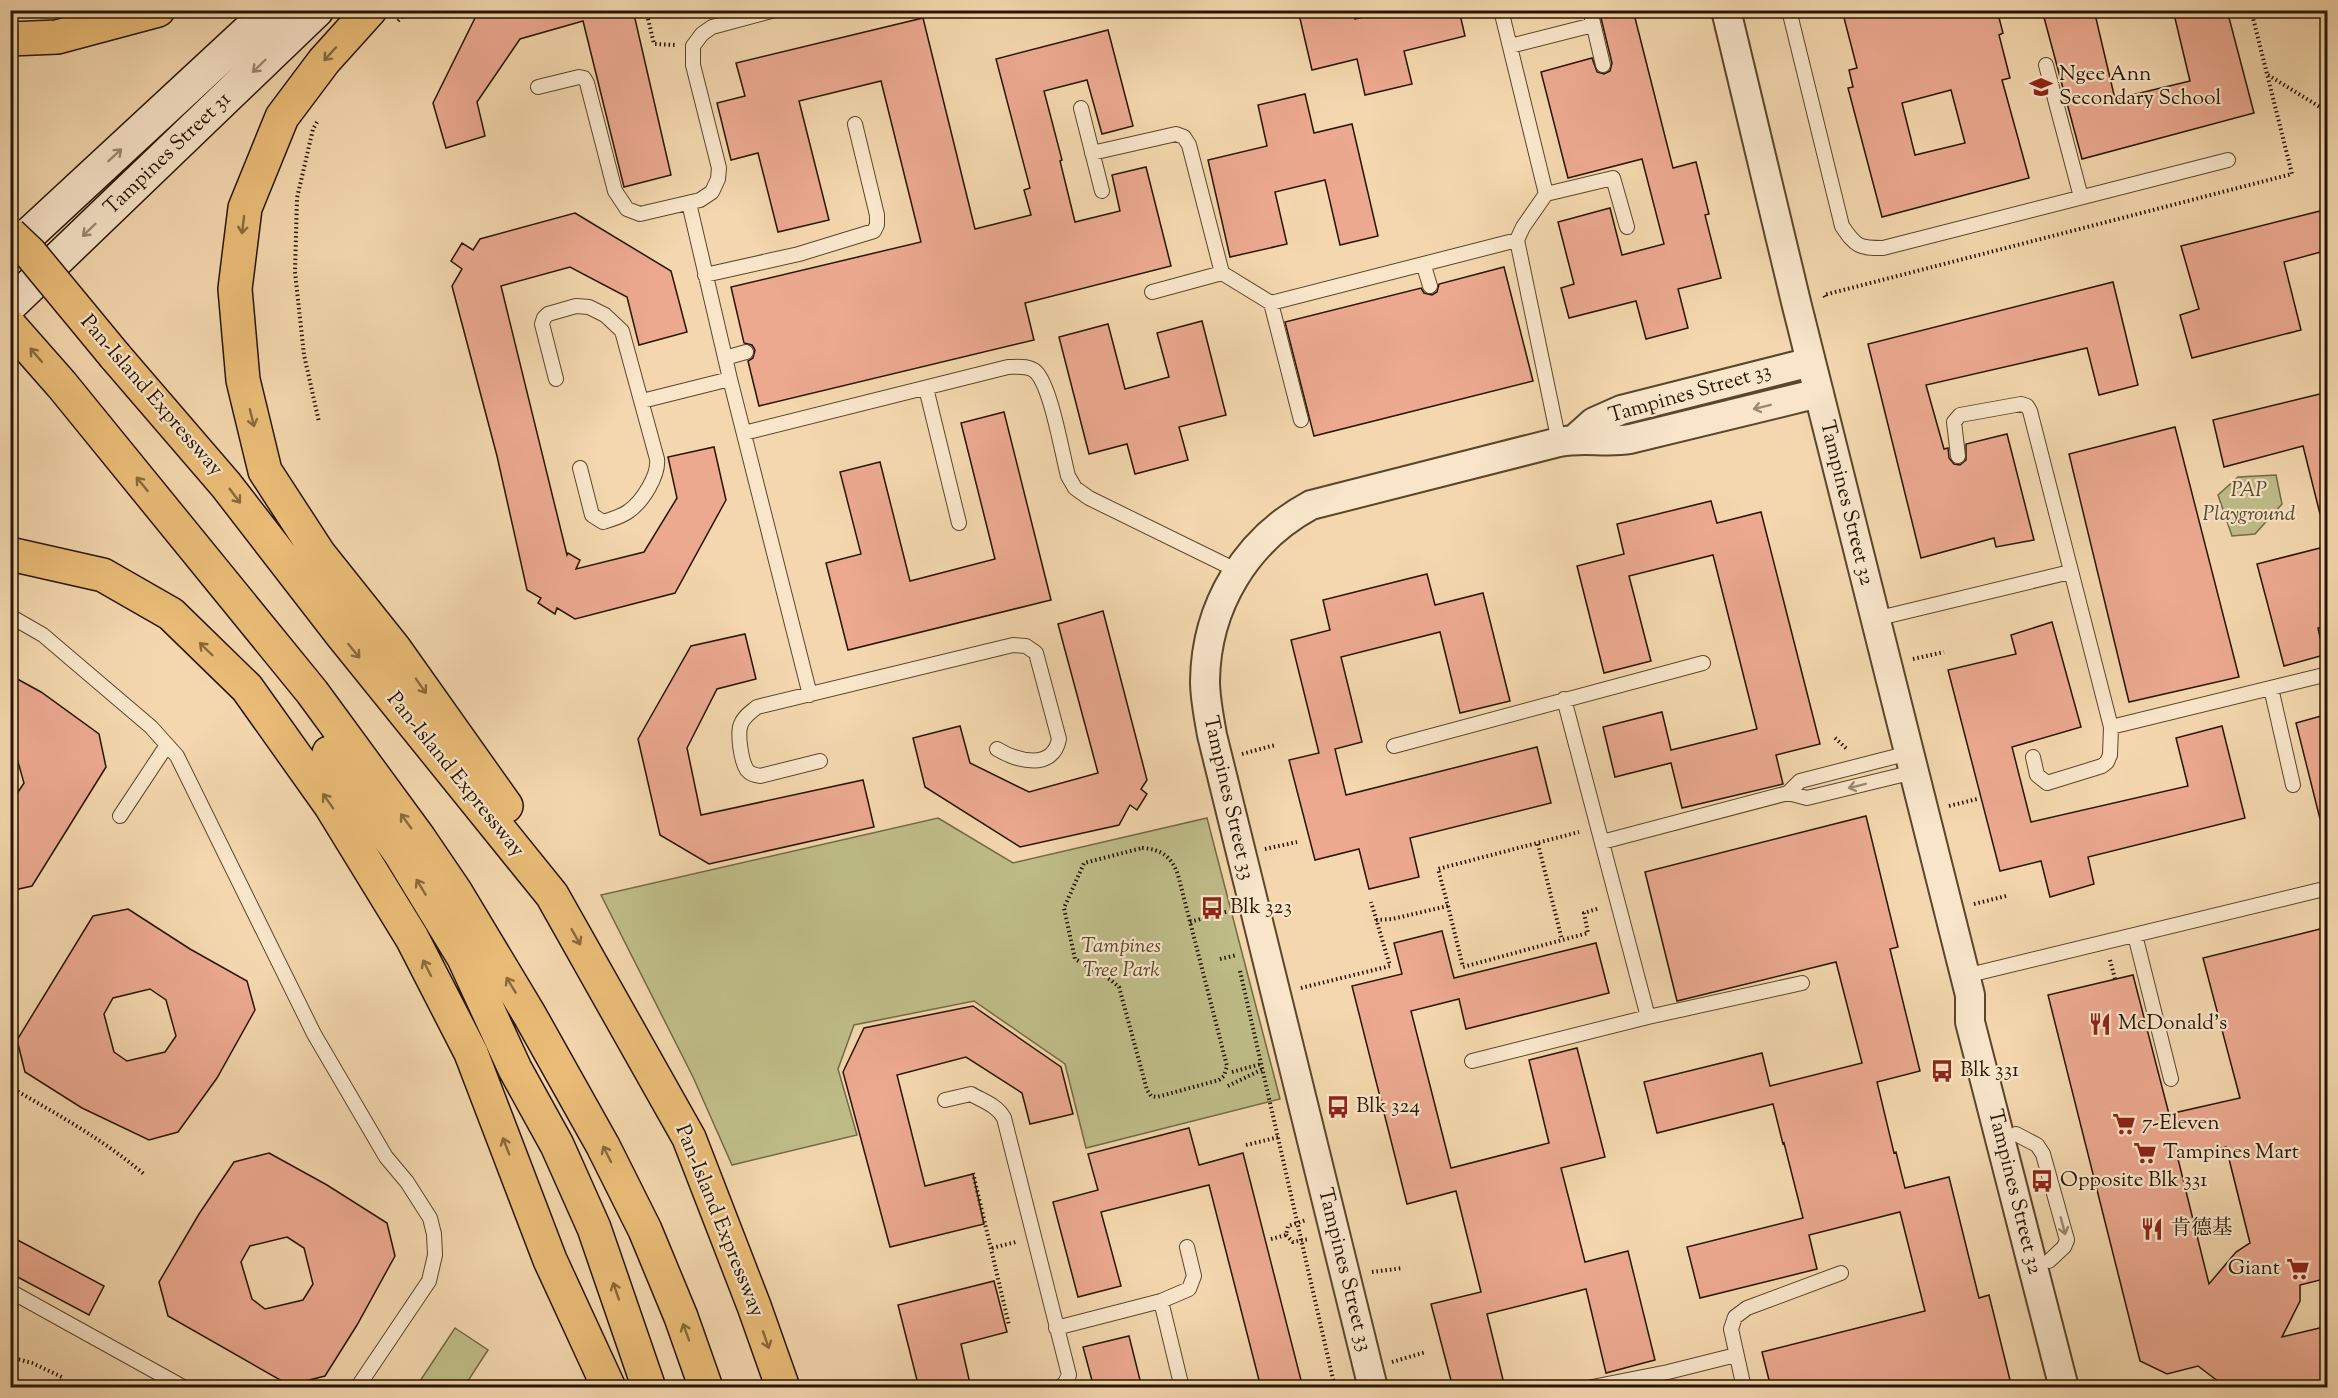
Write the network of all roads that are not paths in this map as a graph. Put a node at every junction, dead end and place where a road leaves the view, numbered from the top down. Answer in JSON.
{"nodes":[{"id":1,"x":158,"y":10,"type":"edge"},
{"id":2,"x":271,"y":10,"type":"edge"},
{"id":3,"x":317,"y":10,"type":"edge"},
{"id":4,"x":775,"y":10,"type":"edge"},
{"id":5,"x":1501,"y":10,"type":"edge"},
{"id":6,"x":1590,"y":10,"type":"edge"},
{"id":7,"x":1726,"y":10,"type":"edge"},
{"id":8,"x":1790,"y":10,"type":"edge"},
{"id":9,"x":381,"y":18,"type":"edge"},
{"id":10,"x":1593,"y":25,"type":"junction"},
{"id":11,"x":10,"y":39,"type":"edge"},
{"id":12,"x":1510,"y":46,"type":"junction"},
{"id":13,"x":1603,"y":65,"type":"dead end"},
{"id":14,"x":2046,"y":65,"type":"dead end"},
{"id":15,"x":538,"y":87,"type":"dead end"},
{"id":16,"x":1081,"y":108,"type":"dead end"},
{"id":17,"x":855,"y":124,"type":"dead end"},
{"id":18,"x":1092,"y":153,"type":"junction"},
{"id":19,"x":2228,"y":160,"type":"dead end"},
{"id":20,"x":1102,"y":191,"type":"dead end"},
{"id":21,"x":1546,"y":194,"type":"junction"},
{"id":22,"x":2081,"y":197,"type":"junction"},
{"id":23,"x":689,"y":203,"type":"junction"},
{"id":24,"x":1627,"y":227,"type":"dead end"},
{"id":25,"x":10,"y":234,"type":"edge"},
{"id":26,"x":1517,"y":240,"type":"junction"},
{"id":27,"x":10,"y":252,"type":"edge"},
{"id":28,"x":1424,"y":266,"type":"junction"},
{"id":29,"x":1221,"y":273,"type":"junction"},
{"id":30,"x":705,"y":275,"type":"junction"},
{"id":31,"x":1430,"y":286,"type":"dead end"},
{"id":32,"x":1152,"y":292,"type":"dead end"},
{"id":33,"x":1271,"y":303,"type":"junction"},
{"id":34,"x":13,"y":310,"type":"edge"},
{"id":35,"x":746,"y":352,"type":"dead end"},
{"id":36,"x":725,"y":358,"type":"junction"},
{"id":37,"x":1811,"y":362,"type":"junction"},
{"id":38,"x":730,"y":378,"type":"junction"},
{"id":39,"x":556,"y":379,"type":"dead end"},
{"id":40,"x":926,"y":388,"type":"junction"},
{"id":41,"x":1819,"y":393,"type":"junction"},
{"id":42,"x":642,"y":401,"type":"junction"},
{"id":43,"x":1301,"y":420,"type":"dead end"},
{"id":44,"x":744,"y":434,"type":"junction"},
{"id":45,"x":1567,"y":440,"type":"junction"},
{"id":46,"x":1958,"y":456,"type":"dead end"},
{"id":47,"x":580,"y":468,"type":"dead end"},
{"id":48,"x":958,"y":523,"type":"dead end"},
{"id":49,"x":179,"y":530,"type":"junction"},
{"id":50,"x":10,"y":554,"type":"edge"},
{"id":51,"x":1238,"y":571,"type":"junction"},
{"id":52,"x":2070,"y":572,"type":"junction"},
{"id":53,"x":10,"y":616,"type":"edge"},
{"id":54,"x":1875,"y":619,"type":"junction"},
{"id":55,"x":1703,"y":663,"type":"dead end"},
{"id":56,"x":2328,"y":674,"type":"edge"},
{"id":57,"x":2271,"y":688,"type":"junction"},
{"id":58,"x":810,"y":695,"type":"junction"},
{"id":59,"x":1564,"y":699,"type":"junction"},
{"id":60,"x":2111,"y":727,"type":"junction"},
{"id":61,"x":167,"y":745,"type":"junction"},
{"id":62,"x":1394,"y":746,"type":"dead end"},
{"id":63,"x":997,"y":749,"type":"dead end"},
{"id":64,"x":2033,"y":757,"type":"dead end"},
{"id":65,"x":820,"y":761,"type":"dead end"},
{"id":66,"x":1911,"y":763,"type":"junction"},
{"id":67,"x":2292,"y":785,"type":"dead end"},
{"id":68,"x":1788,"y":793,"type":"junction"},
{"id":69,"x":120,"y":816,"type":"dead end"},
{"id":70,"x":1602,"y":842,"type":"junction"},
{"id":71,"x":2328,"y":888,"type":"edge"},
{"id":72,"x":552,"y":895,"type":"junction"},
{"id":73,"x":2135,"y":935,"type":"junction"},
{"id":74,"x":1802,"y":983,"type":"dead end"},
{"id":75,"x":1968,"y":986,"type":"junction"},
{"id":76,"x":1648,"y":1017,"type":"junction"},
{"id":77,"x":1472,"y":1061,"type":"dead end"},
{"id":78,"x":515,"y":1069,"type":"junction"},
{"id":79,"x":2170,"y":1079,"type":"dead end"},
{"id":80,"x":945,"y":1100,"type":"dead end"},
{"id":81,"x":1187,"y":1247,"type":"dead end"},
{"id":82,"x":550,"y":1260,"type":"junction"},
{"id":83,"x":1841,"y":1273,"type":"dead end"},
{"id":84,"x":10,"y":1291,"type":"edge"},
{"id":85,"x":1161,"y":1301,"type":"junction"},
{"id":86,"x":1056,"y":1328,"type":"junction"},
{"id":87,"x":1737,"y":1355,"type":"junction"},
{"id":88,"x":1371,"y":1378,"type":"edge"},
{"id":89,"x":649,"y":1387,"type":"edge"},
{"id":90,"x":185,"y":1388,"type":"edge"},
{"id":91,"x":357,"y":1388,"type":"edge"},
{"id":92,"x":609,"y":1388,"type":"edge"},
{"id":93,"x":706,"y":1388,"type":"edge"},
{"id":94,"x":783,"y":1388,"type":"edge"},
{"id":95,"x":1059,"y":1388,"type":"edge"},
{"id":96,"x":1182,"y":1388,"type":"edge"},
{"id":97,"x":1587,"y":1388,"type":"edge"},
{"id":98,"x":1744,"y":1388,"type":"edge"},
{"id":99,"x":2064,"y":1388,"type":"edge"},
{"id":100,"x":2080,"y":1388,"type":"edge"}],
"edges":[{"from":1,"to":11,"type":"highway"},
{"from":27,"to":2,"type":"main road","name":"Tampines Street 31","one_way":true},
{"from":3,"to":34,"type":"main road","name":"Tampines Street 31","one_way":true},
{"from":4,"to":23,"type":"lane"},
{"from":5,"to":12,"type":"lane"},
{"from":6,"to":10,"type":"lane"},
{"from":7,"to":37,"type":"street","name":"Tampines Street 32"},
{"from":8,"to":22,"type":"lane"},
{"from":9,"to":72,"type":"highway","one_way":true},
{"from":10,"to":12,"type":"lane"},
{"from":10,"to":13,"type":"lane"},
{"from":12,"to":21,"type":"lane"},
{"from":14,"to":22,"type":"lane"},
{"from":15,"to":23,"type":"lane"},
{"from":16,"to":18,"type":"lane"},
{"from":17,"to":30,"type":"lane"},
{"from":18,"to":20,"type":"lane"},
{"from":18,"to":29,"type":"lane"},
{"from":19,"to":22,"type":"lane"},
{"from":21,"to":24,"type":"lane"},
{"from":21,"to":26,"type":"lane"},
{"from":23,"to":30,"type":"lane"},
{"from":25,"to":72,"type":"highway","name":"Pan-Island Expressway","one_way":true,"bridge":true},
{"from":26,"to":28,"type":"lane"},
{"from":26,"to":45,"type":"lane"},
{"from":28,"to":31,"type":"lane"},
{"from":28,"to":33,"type":"lane"},
{"from":29,"to":32,"type":"lane"},
{"from":29,"to":33,"type":"lane"},
{"from":30,"to":36,"type":"lane"},
{"from":33,"to":43,"type":"lane"},
{"from":49,"to":34,"type":"highway","one_way":true},
{"from":35,"to":36,"type":"lane"},
{"from":36,"to":38,"type":"lane"},
{"from":37,"to":41,"type":"street","name":"Tampines Street 32"},
{"from":37,"to":45,"type":"street","name":"Tampines Street 33"},
{"from":38,"to":42,"type":"lane"},
{"from":38,"to":44,"type":"lane"},
{"from":39,"to":42,"type":"lane"},
{"from":40,"to":44,"type":"lane"},
{"from":40,"to":48,"type":"lane"},
{"from":40,"to":51,"type":"lane"},
{"from":41,"to":45,"type":"street","name":"Tampines Street 33","one_way":true},
{"from":41,"to":54,"type":"street","name":"Tampines Street 32"},
{"from":42,"to":47,"type":"lane"},
{"from":44,"to":58,"type":"lane"},
{"from":45,"to":51,"type":"street","name":"Tampines Street 33"},
{"from":46,"to":52,"type":"lane"},
{"from":78,"to":49,"type":"highway","one_way":true},
{"from":93,"to":49,"type":"highway","one_way":true},
{"from":82,"to":50,"type":"highway","one_way":true},
{"from":51,"to":88,"type":"street","name":"Tampines Street 33"},
{"from":52,"to":54,"type":"lane"},
{"from":52,"to":60,"type":"lane"},
{"from":53,"to":61,"type":"lane"},
{"from":54,"to":66,"type":"street","name":"Tampines Street 32"},
{"from":55,"to":59,"type":"lane"},
{"from":56,"to":57,"type":"lane"},
{"from":57,"to":60,"type":"lane"},
{"from":57,"to":67,"type":"lane"},
{"from":58,"to":63,"type":"lane"},
{"from":58,"to":65,"type":"lane"},
{"from":59,"to":62,"type":"lane"},
{"from":59,"to":70,"type":"lane"},
{"from":60,"to":64,"type":"lane"},
{"from":61,"to":69,"type":"lane"},
{"from":61,"to":91,"type":"lane"},
{"from":66,"to":68,"type":"lane","one_way":true},
{"from":66,"to":68,"type":"lane"},
{"from":66,"to":75,"type":"street","name":"Tampines Street 32"},
{"from":68,"to":70,"type":"lane"},
{"from":70,"to":76,"type":"lane"},
{"from":71,"to":73,"type":"lane"},
{"from":72,"to":94,"type":"highway","name":"Pan-Island Expressway","one_way":true},
{"from":73,"to":75,"type":"lane"},
{"from":73,"to":79,"type":"lane"},
{"from":74,"to":76,"type":"lane"},
{"from":75,"to":99,"type":"street","name":"Tampines Street 32"},
{"from":75,"to":100,"type":"street","name":"Tampines Street 32","one_way":true},
{"from":76,"to":77,"type":"lane"},
{"from":78,"to":82,"type":"highway"},
{"from":89,"to":78,"type":"highway","one_way":true},
{"from":80,"to":86,"type":"lane"},
{"from":81,"to":85,"type":"lane"},
{"from":82,"to":92,"type":"highway"},
{"from":83,"to":87,"type":"lane"},
{"from":84,"to":90,"type":"lane"},
{"from":85,"to":86,"type":"lane"},
{"from":85,"to":96,"type":"lane"},
{"from":86,"to":95,"type":"lane"},
{"from":87,"to":97,"type":"lane"},
{"from":87,"to":98,"type":"lane"}]}
